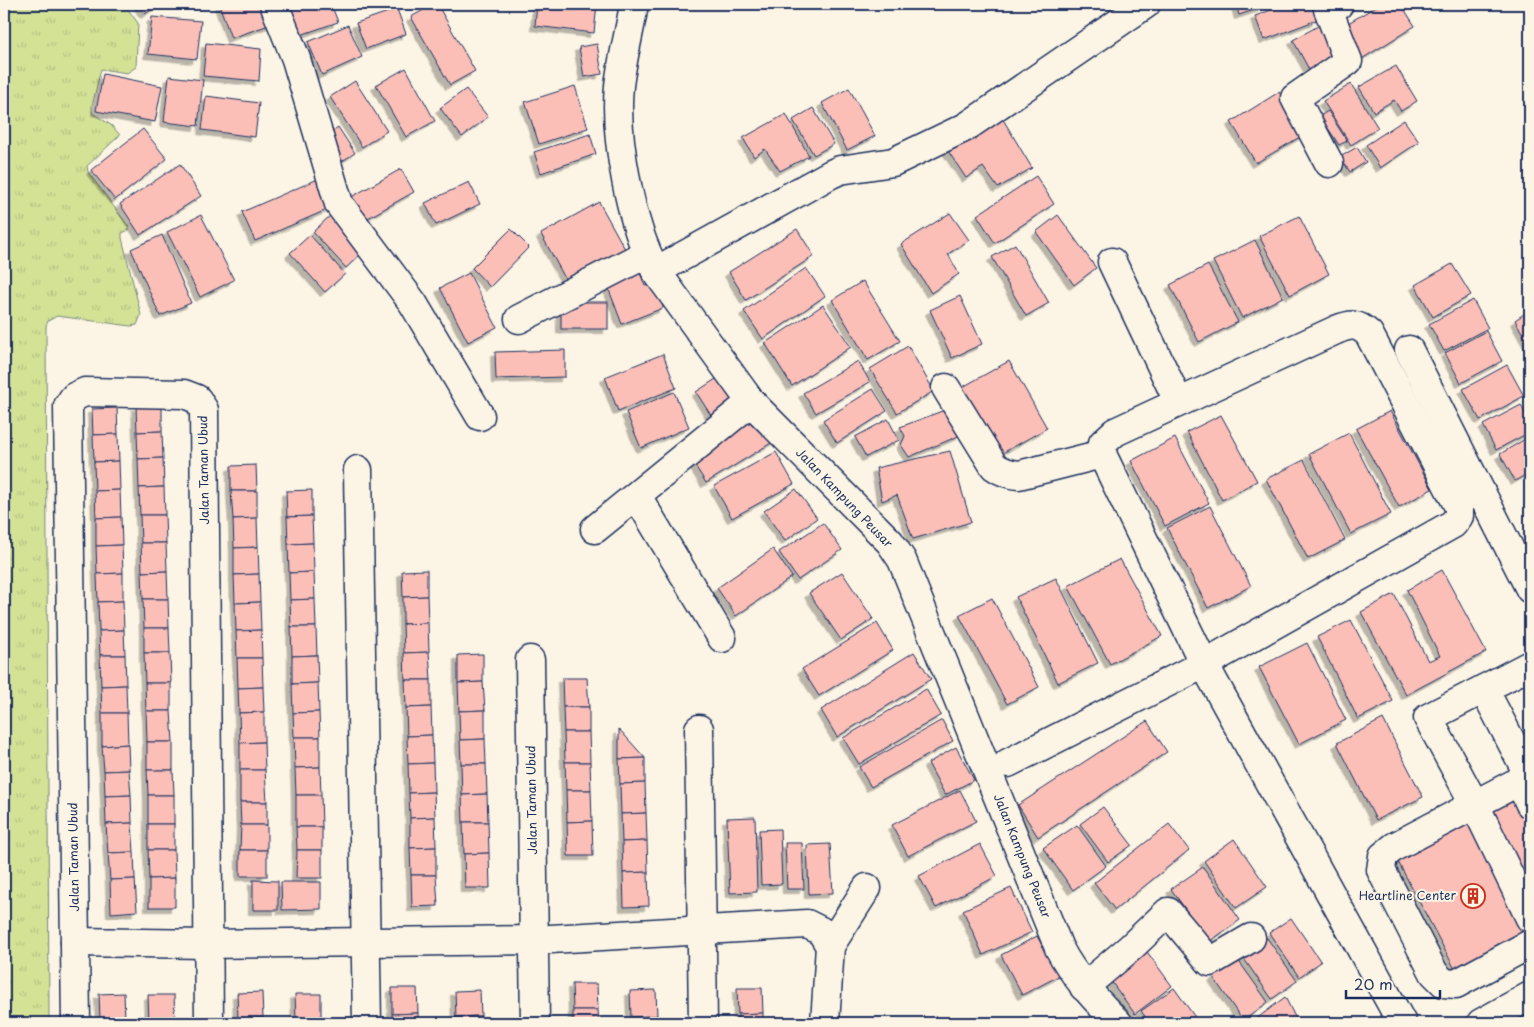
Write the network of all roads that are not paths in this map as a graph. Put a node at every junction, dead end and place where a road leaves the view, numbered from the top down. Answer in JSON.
{"nodes":[{"id":1,"x":274,"y":4,"type":"edge"},
{"id":2,"x":634,"y":4,"type":"edge"},
{"id":3,"x":1146,"y":4,"type":"edge"},
{"id":4,"x":1331,"y":6,"type":"edge"},
{"id":5,"x":1329,"y":163,"type":"dead end"},
{"id":6,"x":1112,"y":262,"type":"dead end"},
{"id":7,"x":651,"y":263,"type":"junction"},
{"id":8,"x":519,"y":319,"type":"dead end"},
{"id":9,"x":1409,"y":350,"type":"dead end"},
{"id":10,"x":946,"y":388,"type":"dead end"},
{"id":11,"x":751,"y":402,"type":"junction"},
{"id":12,"x":1178,"y":402,"type":"junction"},
{"id":13,"x":480,"y":416,"type":"dead end"},
{"id":14,"x":1102,"y":454,"type":"junction"},
{"id":15,"x":358,"y":470,"type":"dead end"},
{"id":16,"x":637,"y":496,"type":"junction"},
{"id":17,"x":595,"y":529,"type":"dead end"},
{"id":18,"x":1530,"y":589,"type":"edge"},
{"id":19,"x":722,"y":638,"type":"dead end"},
{"id":20,"x":530,"y":660,"type":"dead end"},
{"id":21,"x":1204,"y":664,"type":"junction"},
{"id":22,"x":1530,"y":665,"type":"edge"},
{"id":23,"x":1484,"y":689,"type":"junction"},
{"id":24,"x":699,"y":729,"type":"dead end"},
{"id":25,"x":1008,"y":763,"type":"dead end"},
{"id":26,"x":1524,"y":793,"type":"edge"},
{"id":27,"x":1475,"y":805,"type":"junction"},
{"id":28,"x":867,"y":888,"type":"dead end"},
{"id":29,"x":1530,"y":918,"type":"edge"},
{"id":30,"x":702,"y":930,"type":"junction"},
{"id":31,"x":1252,"y":938,"type":"dead end"},
{"id":32,"x":534,"y":940,"type":"junction"},
{"id":33,"x":75,"y":942,"type":"junction"},
{"id":34,"x":365,"y":942,"type":"junction"},
{"id":35,"x":207,"y":944,"type":"junction"},
{"id":36,"x":1530,"y":944,"type":"edge"},
{"id":37,"x":830,"y":946,"type":"junction"},
{"id":38,"x":1084,"y":987,"type":"junction"},
{"id":39,"x":1530,"y":996,"type":"edge"},
{"id":40,"x":76,"y":1023,"type":"edge"},
{"id":41,"x":208,"y":1023,"type":"edge"},
{"id":42,"x":367,"y":1023,"type":"edge"},
{"id":43,"x":535,"y":1023,"type":"edge"},
{"id":44,"x":703,"y":1023,"type":"edge"},
{"id":45,"x":825,"y":1023,"type":"edge"},
{"id":46,"x":1118,"y":1023,"type":"edge"},
{"id":47,"x":1402,"y":1023,"type":"edge"},
{"id":48,"x":1481,"y":1023,"type":"edge"}],
"edges":[{"from":1,"to":13,"type":"street"},
{"from":2,"to":7,"type":"street","name":"Jalan Kampung Peusar"},
{"from":3,"to":7,"type":"street"},
{"from":4,"to":5,"type":"street"},
{"from":6,"to":12,"type":"street"},
{"from":7,"to":8,"type":"street"},
{"from":7,"to":11,"type":"street","name":"Jalan Kampung Peusar"},
{"from":9,"to":18,"type":"street"},
{"from":10,"to":14,"type":"street"},
{"from":11,"to":16,"type":"street"},
{"from":11,"to":38,"type":"street","name":"Jalan Kampung Peusar"},
{"from":12,"to":14,"type":"street"},
{"from":12,"to":21,"type":"street"},
{"from":14,"to":21,"type":"street"},
{"from":15,"to":34,"type":"street"},
{"from":16,"to":17,"type":"street"},
{"from":16,"to":19,"type":"street"},
{"from":20,"to":32,"type":"street","name":"Jalan Taman Ubud"},
{"from":21,"to":25,"type":"street"},
{"from":21,"to":47,"type":"street"},
{"from":22,"to":23,"type":"street"},
{"from":23,"to":26,"type":"street"},
{"from":23,"to":27,"type":"street"},
{"from":24,"to":30,"type":"street"},
{"from":26,"to":27,"type":"street"},
{"from":27,"to":29,"type":"street"},
{"from":27,"to":36,"type":"street"},
{"from":28,"to":37,"type":"street"},
{"from":30,"to":32,"type":"street"},
{"from":30,"to":37,"type":"street"},
{"from":30,"to":44,"type":"street"},
{"from":31,"to":38,"type":"street"},
{"from":32,"to":34,"type":"street"},
{"from":32,"to":43,"type":"street","name":"Jalan Taman Ubud"},
{"from":33,"to":35,"type":"street"},
{"from":33,"to":35,"type":"street","name":"Jalan Taman Ubud"},
{"from":33,"to":40,"type":"street","name":"Jalan Taman Ubud"},
{"from":34,"to":35,"type":"street"},
{"from":34,"to":42,"type":"street"},
{"from":35,"to":41,"type":"street","name":"Jalan Taman Ubud"},
{"from":37,"to":45,"type":"street"},
{"from":38,"to":46,"type":"street","name":"Jalan Kampung Peusar"},
{"from":39,"to":48,"type":"street"}]}
